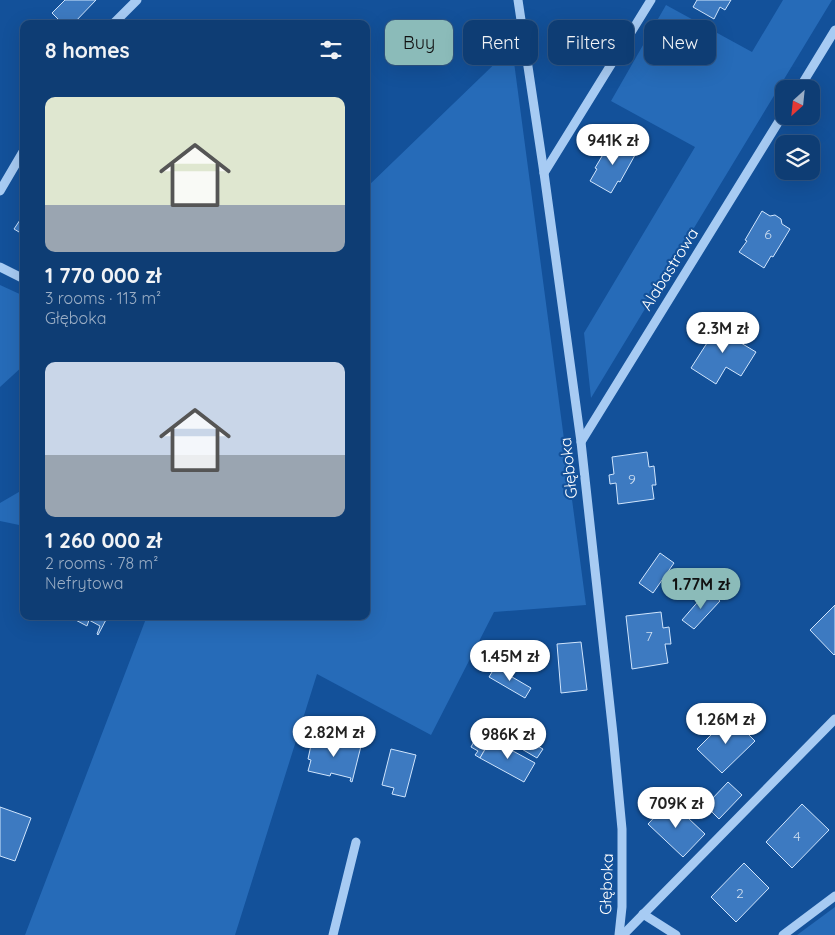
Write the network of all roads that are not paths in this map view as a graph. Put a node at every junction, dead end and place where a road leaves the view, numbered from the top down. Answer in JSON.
{"nodes":[{"id":1,"x":137,"y":0,"type":"edge"},
{"id":2,"x":518,"y":0,"type":"edge"},
{"id":3,"x":651,"y":0,"type":"edge"},
{"id":4,"x":117,"y":20,"type":"edge"},
{"id":5,"x":835,"y":30,"type":"edge"},
{"id":6,"x":804,"y":80,"type":"edge"},
{"id":7,"x":777,"y":125,"type":"edge"},
{"id":8,"x":20,"y":157,"type":"edge"},
{"id":9,"x":544,"y":173,"type":"junction"},
{"id":10,"x":0,"y":191,"type":"edge"},
{"id":11,"x":0,"y":267,"type":"edge"},
{"id":12,"x":20,"y":277,"type":"edge"},
{"id":13,"x":581,"y":442,"type":"junction"},
{"id":14,"x":835,"y":719,"type":"edge"},
{"id":15,"x":356,"y":842,"type":"dead end"},
{"id":16,"x":835,"y":896,"type":"edge"},
{"id":17,"x":644,"y":914,"type":"junction"},
{"id":18,"x":333,"y":935,"type":"edge"},
{"id":19,"x":619,"y":935,"type":"edge"},
{"id":20,"x":623,"y":935,"type":"edge"},
{"id":21,"x":676,"y":935,"type":"edge"},
{"id":22,"x":783,"y":935,"type":"edge"}],
"edges":[{"from":1,"to":4,"type":"street"},
{"from":2,"to":9,"type":"street","name":"Głęboka"},
{"from":3,"to":9,"type":"street"},
{"from":5,"to":6,"type":"street"},
{"from":7,"to":13,"type":"street","name":"Alabastrowa"},
{"from":8,"to":10,"type":"street"},
{"from":9,"to":13,"type":"street","name":"Głęboka"},
{"from":11,"to":12,"type":"street"},
{"from":13,"to":19,"type":"street","name":"Głęboka"},
{"from":14,"to":17,"type":"street"},
{"from":15,"to":18,"type":"street"},
{"from":16,"to":22,"type":"street"},
{"from":17,"to":20,"type":"street"},
{"from":17,"to":21,"type":"street"}]}
